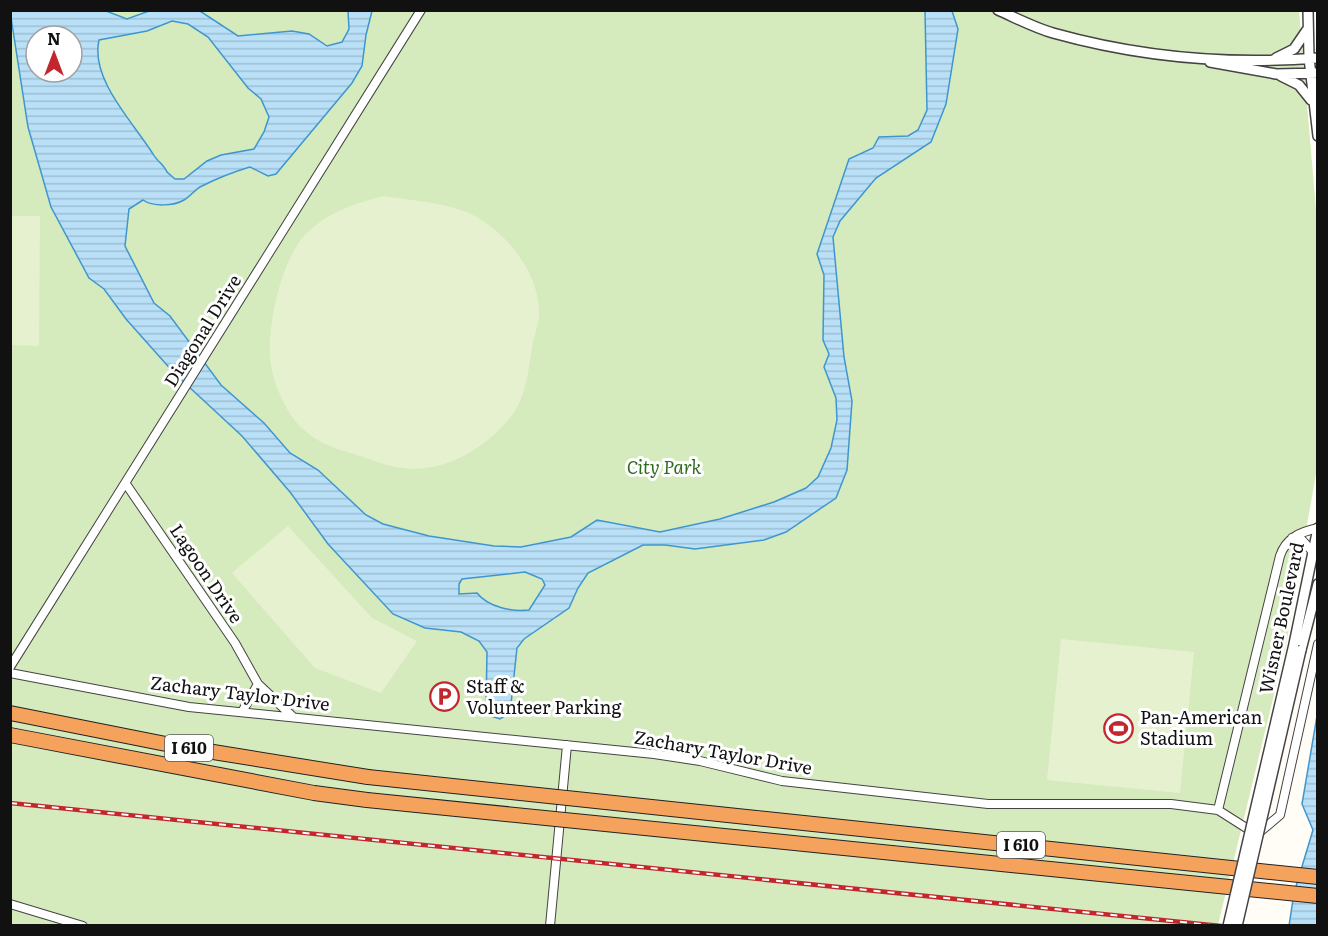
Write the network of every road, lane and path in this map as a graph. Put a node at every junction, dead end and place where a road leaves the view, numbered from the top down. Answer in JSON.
{"nodes":[{"id":1,"x":421,"y":10,"type":"edge"},
{"id":2,"x":998,"y":10,"type":"edge"},
{"id":3,"x":1308,"y":10,"type":"edge"},
{"id":4,"x":1308,"y":26,"type":"junction"},
{"id":5,"x":1191,"y":58,"type":"junction"},
{"id":6,"x":1313,"y":58,"type":"edge"},
{"id":7,"x":1271,"y":60,"type":"junction"},
{"id":8,"x":1314,"y":73,"type":"edge"},
{"id":9,"x":1276,"y":74,"type":"junction"},
{"id":10,"x":1313,"y":103,"type":"junction"},
{"id":11,"x":1317,"y":136,"type":"edge"},
{"id":12,"x":126,"y":484,"type":"junction"},
{"id":13,"x":1317,"y":528,"type":"edge"},
{"id":14,"x":1292,"y":538,"type":"junction"},
{"id":15,"x":1312,"y":551,"type":"junction"},
{"id":16,"x":1317,"y":584,"type":"edge"},
{"id":17,"x":1317,"y":644,"type":"edge"},
{"id":18,"x":1298,"y":647,"type":"junction"},
{"id":19,"x":10,"y":668,"type":"edge"},
{"id":20,"x":10,"y":673,"type":"edge"},
{"id":21,"x":258,"y":684,"type":"junction"},
{"id":22,"x":242,"y":712,"type":"junction"},
{"id":23,"x":10,"y":713,"type":"edge"},
{"id":24,"x":292,"y":716,"type":"junction"},
{"id":25,"x":10,"y":735,"type":"edge"},
{"id":26,"x":567,"y":745,"type":"junction"},
{"id":27,"x":1218,"y":810,"type":"junction"},
{"id":28,"x":1317,"y":877,"type":"edge"},
{"id":29,"x":1317,"y":896,"type":"edge"},
{"id":30,"x":10,"y":904,"type":"edge"},
{"id":31,"x":83,"y":926,"type":"edge"},
{"id":32,"x":550,"y":926,"type":"edge"},
{"id":33,"x":1228,"y":926,"type":"edge"},
{"id":34,"x":1237,"y":926,"type":"edge"}],
"edges":[{"from":1,"to":12,"type":"street","name":"Diagonal Drive"},
{"from":2,"to":5,"type":"street"},
{"from":3,"to":4,"type":"street"},
{"from":4,"to":6,"type":"street"},
{"from":4,"to":7,"type":"street"},
{"from":5,"to":7,"type":"street"},
{"from":5,"to":9,"type":"street"},
{"from":6,"to":7,"type":"street"},
{"from":6,"to":8,"type":"street"},
{"from":8,"to":9,"type":"street"},
{"from":8,"to":10,"type":"street"},
{"from":9,"to":10,"type":"street"},
{"from":10,"to":11,"type":"street"},
{"from":12,"to":19,"type":"street","name":"Diagonal Drive"},
{"from":12,"to":21,"type":"street","name":"Lagoon Drive"},
{"from":13,"to":14,"type":"street"},
{"from":13,"to":15,"type":"street","name":"Wisner Boulevard"},
{"from":14,"to":15,"type":"street"},
{"from":14,"to":27,"type":"street"},
{"from":15,"to":18,"type":"street","name":"Wisner Boulevard"},
{"from":16,"to":18,"type":"street","name":"Wisner Boulevard"},
{"from":17,"to":27,"type":"street","name":"Zachary Taylor Drive"},
{"from":18,"to":33,"type":"street","name":"Wisner Boulevard","bridge":true},
{"from":18,"to":34,"type":"street","name":"Wisner Boulevard","bridge":true},
{"from":20,"to":22,"type":"street","name":"Zachary Taylor Drive"},
{"from":21,"to":22,"type":"street"},
{"from":21,"to":24,"type":"street","name":"Lagoon Drive"},
{"from":22,"to":24,"type":"street","name":"Zachary Taylor Drive"},
{"from":23,"to":28,"type":"highway","number":"I 610","bridge":true},
{"from":24,"to":26,"type":"street","name":"Zachary Taylor Drive"},
{"from":25,"to":29,"type":"highway","number":"I 610","bridge":true},
{"from":26,"to":27,"type":"street","name":"Zachary Taylor Drive"},
{"from":26,"to":32,"type":"street"},
{"from":30,"to":31,"type":"street"}]}
